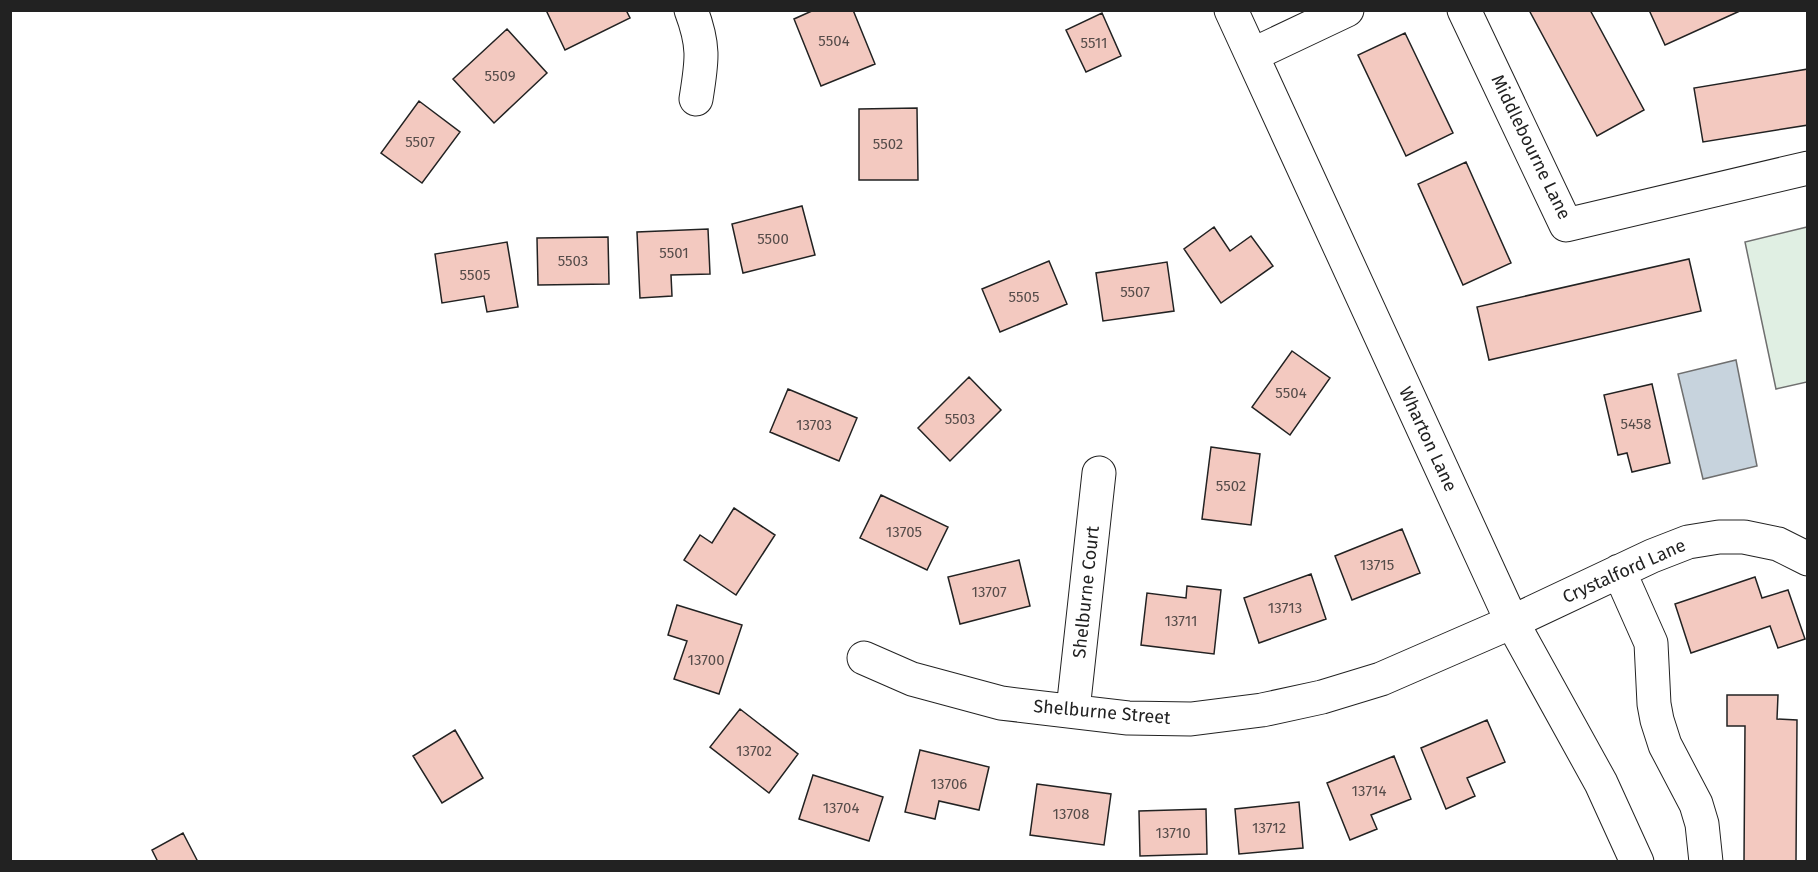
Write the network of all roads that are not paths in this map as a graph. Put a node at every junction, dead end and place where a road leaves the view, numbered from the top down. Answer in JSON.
{"nodes":[{"id":1,"x":691,"y":10,"type":"edge"},
{"id":2,"x":1231,"y":10,"type":"edge"},
{"id":3,"x":1347,"y":10,"type":"edge"},
{"id":4,"x":1464,"y":10,"type":"edge"},
{"id":5,"x":1252,"y":55,"type":"junction"},
{"id":6,"x":696,"y":99,"type":"dead end"},
{"id":7,"x":1808,"y":168,"type":"edge"},
{"id":8,"x":1099,"y":473,"type":"dead end"},
{"id":9,"x":1808,"y":559,"type":"edge"},
{"id":10,"x":1619,"y":571,"type":"junction"},
{"id":11,"x":1512,"y":622,"type":"junction"},
{"id":12,"x":864,"y":658,"type":"dead end"},
{"id":13,"x":1073,"y":710,"type":"junction"},
{"id":14,"x":1637,"y":861,"type":"edge"},
{"id":15,"x":1706,"y":861,"type":"edge"}],
"edges":[{"from":1,"to":6,"type":"street"},
{"from":2,"to":5,"type":"street","name":"Wharton Lane"},
{"from":3,"to":5,"type":"street"},
{"from":4,"to":7,"type":"street","name":"Middlebourne Lane"},
{"from":5,"to":11,"type":"street","name":"Wharton Lane"},
{"from":8,"to":13,"type":"street","name":"Shelburne Court"},
{"from":9,"to":10,"type":"street","name":"Crystalford Lane"},
{"from":10,"to":11,"type":"street","name":"Crystalford Lane"},
{"from":10,"to":15,"type":"street"},
{"from":11,"to":13,"type":"street","name":"Shelburne Street"},
{"from":11,"to":14,"type":"street","name":"Wharton Lane"},
{"from":12,"to":13,"type":"street","name":"Shelburne Street"}]}
